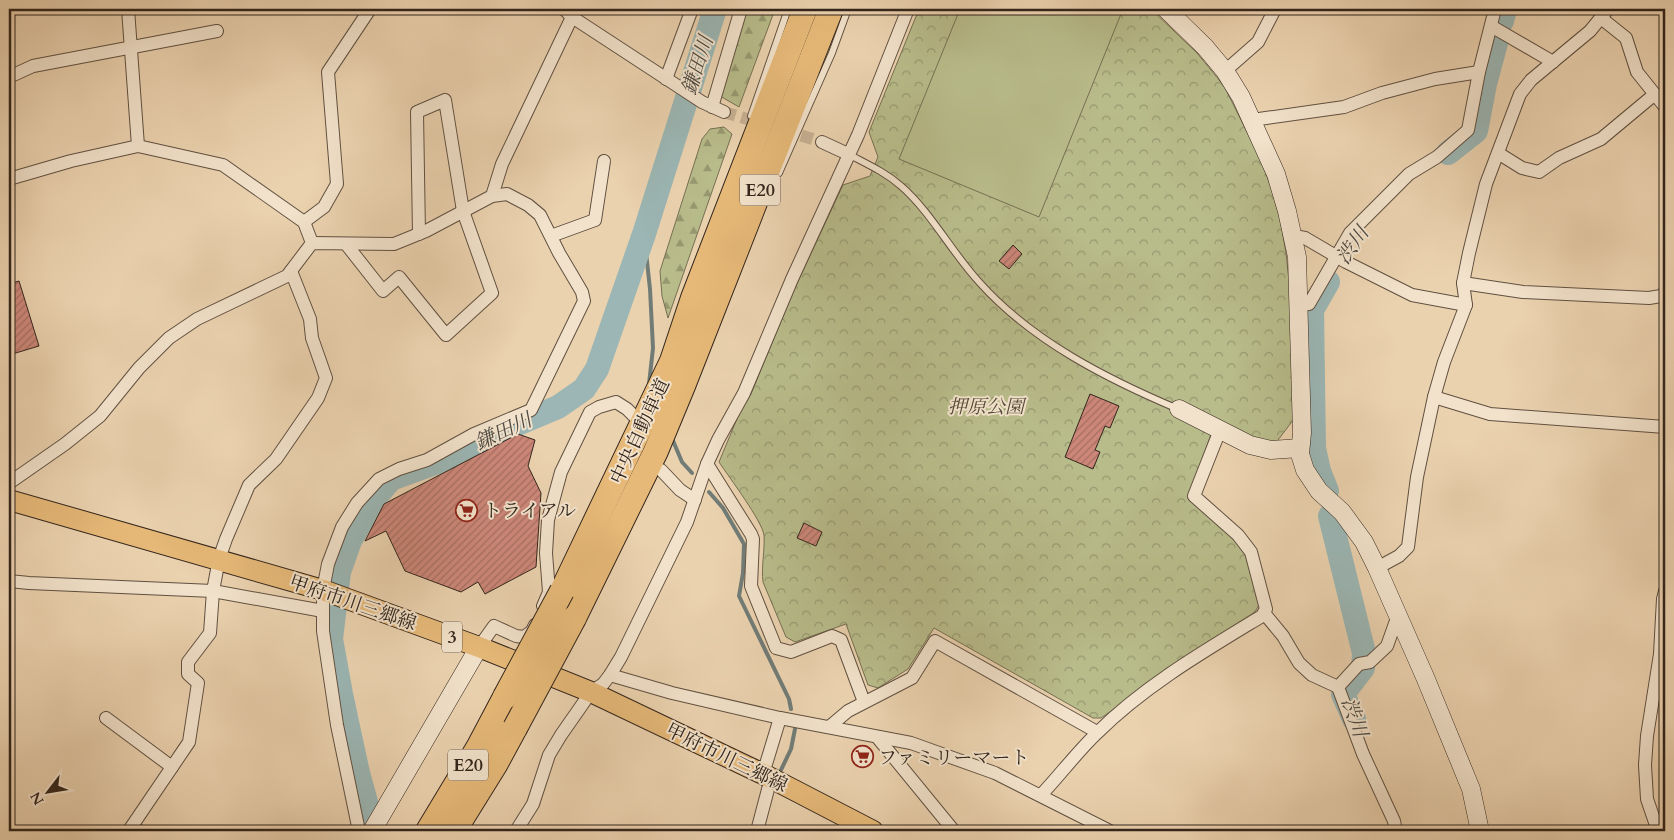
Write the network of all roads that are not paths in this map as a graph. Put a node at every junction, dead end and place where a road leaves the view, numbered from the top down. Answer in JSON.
{"nodes":[{"id":1,"x":128,"y":9,"type":"edge"},
{"id":2,"x":370,"y":9,"type":"edge"},
{"id":3,"x":692,"y":9,"type":"edge"},
{"id":4,"x":741,"y":9,"type":"edge"},
{"id":5,"x":788,"y":9,"type":"edge"},
{"id":6,"x":805,"y":9,"type":"edge"},
{"id":7,"x":831,"y":9,"type":"edge"},
{"id":8,"x":848,"y":9,"type":"edge"},
{"id":9,"x":908,"y":9,"type":"edge"},
{"id":10,"x":1166,"y":9,"type":"edge"},
{"id":11,"x":1275,"y":9,"type":"edge"},
{"id":12,"x":1494,"y":9,"type":"edge"},
{"id":13,"x":571,"y":12,"type":"edge"},
{"id":14,"x":1604,"y":13,"type":"edge"},
{"id":15,"x":1491,"y":26,"type":"junction"},
{"id":16,"x":217,"y":31,"type":"dead end"},
{"id":17,"x":131,"y":48,"type":"junction"},
{"id":18,"x":1553,"y":62,"type":"junction"},
{"id":19,"x":1225,"y":71,"type":"junction"},
{"id":20,"x":1479,"y":72,"type":"junction"},
{"id":21,"x":9,"y":77,"type":"edge"},
{"id":22,"x":669,"y":81,"type":"junction"},
{"id":23,"x":1655,"y":94,"type":"junction"},
{"id":24,"x":707,"y":104,"type":"junction"},
{"id":25,"x":1665,"y":107,"type":"edge"},
{"id":26,"x":724,"y":112,"type":"tunnel mouth"},
{"id":27,"x":1252,"y":120,"type":"junction"},
{"id":28,"x":749,"y":123,"type":"dead end"},
{"id":29,"x":822,"y":142,"type":"tunnel mouth"},
{"id":30,"x":138,"y":146,"type":"junction"},
{"id":31,"x":1498,"y":153,"type":"junction"},
{"id":32,"x":848,"y":154,"type":"junction"},
{"id":33,"x":604,"y":161,"type":"dead end"},
{"id":34,"x":777,"y":176,"type":"dead end"},
{"id":35,"x":9,"y":179,"type":"edge"},
{"id":36,"x":732,"y":179,"type":"dead end"},
{"id":37,"x":492,"y":196,"type":"junction"},
{"id":38,"x":463,"y":212,"type":"junction"},
{"id":39,"x":756,"y":220,"type":"dead end"},
{"id":40,"x":304,"y":222,"type":"junction"},
{"id":41,"x":419,"y":234,"type":"junction"},
{"id":42,"x":551,"y":236,"type":"junction"},
{"id":43,"x":1294,"y":236,"type":"junction"},
{"id":44,"x":312,"y":243,"type":"junction"},
{"id":45,"x":346,"y":244,"type":"junction"},
{"id":46,"x":1340,"y":258,"type":"junction"},
{"id":47,"x":291,"y":271,"type":"junction"},
{"id":48,"x":1463,"y":283,"type":"junction"},
{"id":49,"x":1665,"y":292,"type":"edge"},
{"id":50,"x":704,"y":302,"type":"junction"},
{"id":51,"x":1299,"y":305,"type":"junction"},
{"id":52,"x":1466,"y":305,"type":"junction"},
{"id":53,"x":1434,"y":397,"type":"junction"},
{"id":54,"x":1180,"y":409,"type":"joint"},
{"id":55,"x":639,"y":420,"type":"junction"},
{"id":56,"x":1665,"y":427,"type":"edge"},
{"id":57,"x":1220,"y":430,"type":"junction"},
{"id":58,"x":1300,"y":448,"type":"junction"},
{"id":59,"x":658,"y":461,"type":"junction"},
{"id":60,"x":707,"y":464,"type":"junction"},
{"id":61,"x":9,"y":482,"type":"edge"},
{"id":62,"x":9,"y":500,"type":"edge"},
{"id":63,"x":694,"y":500,"type":"junction"},
{"id":64,"x":219,"y":559,"type":"junction"},
{"id":65,"x":1377,"y":568,"type":"junction"},
{"id":66,"x":9,"y":581,"type":"edge"},
{"id":67,"x":324,"y":590,"type":"junction"},
{"id":68,"x":213,"y":591,"type":"junction"},
{"id":69,"x":1665,"y":591,"type":"edge"},
{"id":70,"x":323,"y":611,"type":"junction"},
{"id":71,"x":1264,"y":612,"type":"junction"},
{"id":72,"x":1398,"y":615,"type":"junction"},
{"id":73,"x":478,"y":647,"type":"junction"},
{"id":74,"x":610,"y":675,"type":"junction"},
{"id":75,"x":1338,"y":687,"type":"junction"},
{"id":76,"x":591,"y":692,"type":"junction"},
{"id":77,"x":864,"y":702,"type":"junction"},
{"id":78,"x":106,"y":718,"type":"dead end"},
{"id":79,"x":780,"y":718,"type":"junction"},
{"id":80,"x":829,"y":727,"type":"junction"},
{"id":81,"x":1097,"y":732,"type":"junction"},
{"id":82,"x":877,"y":737,"type":"junction"},
{"id":83,"x":172,"y":767,"type":"junction"},
{"id":84,"x":767,"y":776,"type":"junction"},
{"id":85,"x":1041,"y":795,"type":"junction"},
{"id":86,"x":376,"y":825,"type":"edge"},
{"id":87,"x":140,"y":831,"type":"edge"},
{"id":88,"x":359,"y":831,"type":"edge"},
{"id":89,"x":428,"y":831,"type":"edge"},
{"id":90,"x":454,"y":831,"type":"edge"},
{"id":91,"x":516,"y":831,"type":"edge"},
{"id":92,"x":757,"y":831,"type":"edge"},
{"id":93,"x":873,"y":831,"type":"edge"},
{"id":94,"x":954,"y":831,"type":"edge"},
{"id":95,"x":1110,"y":831,"type":"edge"},
{"id":96,"x":1396,"y":831,"type":"edge"},
{"id":97,"x":1480,"y":831,"type":"edge"},
{"id":98,"x":1658,"y":831,"type":"edge"}],
"edges":[{"from":1,"to":17,"type":"street"},
{"from":2,"to":40,"type":"street"},
{"from":3,"to":22,"type":"street"},
{"from":4,"to":24,"type":"street"},
{"from":5,"to":28,"type":"lane"},
{"from":6,"to":50,"type":"highway","name":"中央自動車道","number":"E20"},
{"from":7,"to":50,"type":"highway","name":"中央自動車道","number":"E20"},
{"from":8,"to":34,"type":"lane"},
{"from":9,"to":32,"type":"street"},
{"from":10,"to":19,"type":"street"},
{"from":11,"to":19,"type":"street"},
{"from":12,"to":15,"type":"street"},
{"from":13,"to":22,"type":"street"},
{"from":13,"to":37,"type":"street"},
{"from":14,"to":18,"type":"street"},
{"from":14,"to":23,"type":"street"},
{"from":15,"to":18,"type":"street"},
{"from":15,"to":20,"type":"street"},
{"from":16,"to":17,"type":"street"},
{"from":17,"to":21,"type":"street"},
{"from":17,"to":30,"type":"street"},
{"from":18,"to":31,"type":"street"},
{"from":19,"to":27,"type":"street"},
{"from":20,"to":27,"type":"street"},
{"from":20,"to":46,"type":"street"},
{"from":22,"to":24,"type":"street"},
{"from":23,"to":25,"type":"street"},
{"from":23,"to":31,"type":"street"},
{"from":24,"to":26,"type":"street"},
{"from":27,"to":43,"type":"street"},
{"from":29,"to":32,"type":"street"},
{"from":30,"to":35,"type":"street"},
{"from":30,"to":40,"type":"street"},
{"from":31,"to":48,"type":"street"},
{"from":32,"to":54,"type":"lane"},
{"from":32,"to":60,"type":"street"},
{"from":33,"to":42,"type":"street"},
{"from":36,"to":50,"type":"lane"},
{"from":37,"to":38,"type":"street"},
{"from":37,"to":42,"type":"street"},
{"from":38,"to":41,"type":"street"},
{"from":38,"to":41,"type":"street"},
{"from":38,"to":45,"type":"street"},
{"from":39,"to":50,"type":"lane"},
{"from":40,"to":44,"type":"street"},
{"from":41,"to":45,"type":"street"},
{"from":42,"to":67,"type":"street"},
{"from":43,"to":46,"type":"street"},
{"from":43,"to":51,"type":"street"},
{"from":44,"to":45,"type":"street"},
{"from":44,"to":47,"type":"street"},
{"from":46,"to":51,"type":"street"},
{"from":46,"to":52,"type":"street"},
{"from":47,"to":61,"type":"street"},
{"from":47,"to":64,"type":"street"},
{"from":48,"to":49,"type":"street"},
{"from":48,"to":52,"type":"street"},
{"from":50,"to":55,"type":"highway","name":"中央自動車道","number":"E20"},
{"from":50,"to":59,"type":"highway","name":"中央自動車道","number":"E20"},
{"from":51,"to":58,"type":"street"},
{"from":52,"to":53,"type":"street"},
{"from":53,"to":56,"type":"street"},
{"from":53,"to":65,"type":"street"},
{"from":54,"to":57,"type":"street"},
{"from":55,"to":73,"type":"street"},
{"from":55,"to":89,"type":"highway","name":"中央自動車道","number":"E20","bridge":true},
{"from":57,"to":58,"type":"street"},
{"from":57,"to":71,"type":"street"},
{"from":58,"to":65,"type":"street"},
{"from":59,"to":63,"type":"street"},
{"from":59,"to":90,"type":"highway","name":"中央自動車道","number":"E20","bridge":true},
{"from":60,"to":63,"type":"street"},
{"from":60,"to":77,"type":"street"},
{"from":62,"to":64,"type":"main road","name":"甲府市川三郷線","number":"3"},
{"from":63,"to":74,"type":"street"},
{"from":64,"to":67,"type":"main road","name":"甲府市川三郷線","number":"3"},
{"from":64,"to":68,"type":"street"},
{"from":65,"to":72,"type":"street"},
{"from":66,"to":68,"type":"street"},
{"from":67,"to":70,"type":"street"},
{"from":67,"to":73,"type":"main road","name":"甲府市川三郷線","number":"3"},
{"from":68,"to":70,"type":"street"},
{"from":68,"to":83,"type":"street"},
{"from":69,"to":98,"type":"street"},
{"from":70,"to":88,"type":"street"},
{"from":71,"to":75,"type":"street"},
{"from":71,"to":81,"type":"street"},
{"from":72,"to":75,"type":"street"},
{"from":72,"to":97,"type":"street"},
{"from":73,"to":76,"type":"main road","name":"甲府市川三郷線","number":"3"},
{"from":73,"to":86,"type":"street"},
{"from":74,"to":76,"type":"street"},
{"from":74,"to":79,"type":"street"},
{"from":75,"to":96,"type":"street"},
{"from":76,"to":84,"type":"main road","name":"甲府市川三郷線","number":"3"},
{"from":76,"to":91,"type":"street"},
{"from":77,"to":80,"type":"street"},
{"from":77,"to":81,"type":"street"},
{"from":78,"to":83,"type":"street"},
{"from":79,"to":80,"type":"street"},
{"from":79,"to":84,"type":"street"},
{"from":80,"to":82,"type":"street"},
{"from":81,"to":85,"type":"street"},
{"from":82,"to":85,"type":"street"},
{"from":82,"to":94,"type":"street"},
{"from":83,"to":87,"type":"street"},
{"from":84,"to":92,"type":"street"},
{"from":84,"to":93,"type":"main road","name":"甲府市川三郷線","number":"3"},
{"from":85,"to":95,"type":"street"}]}
